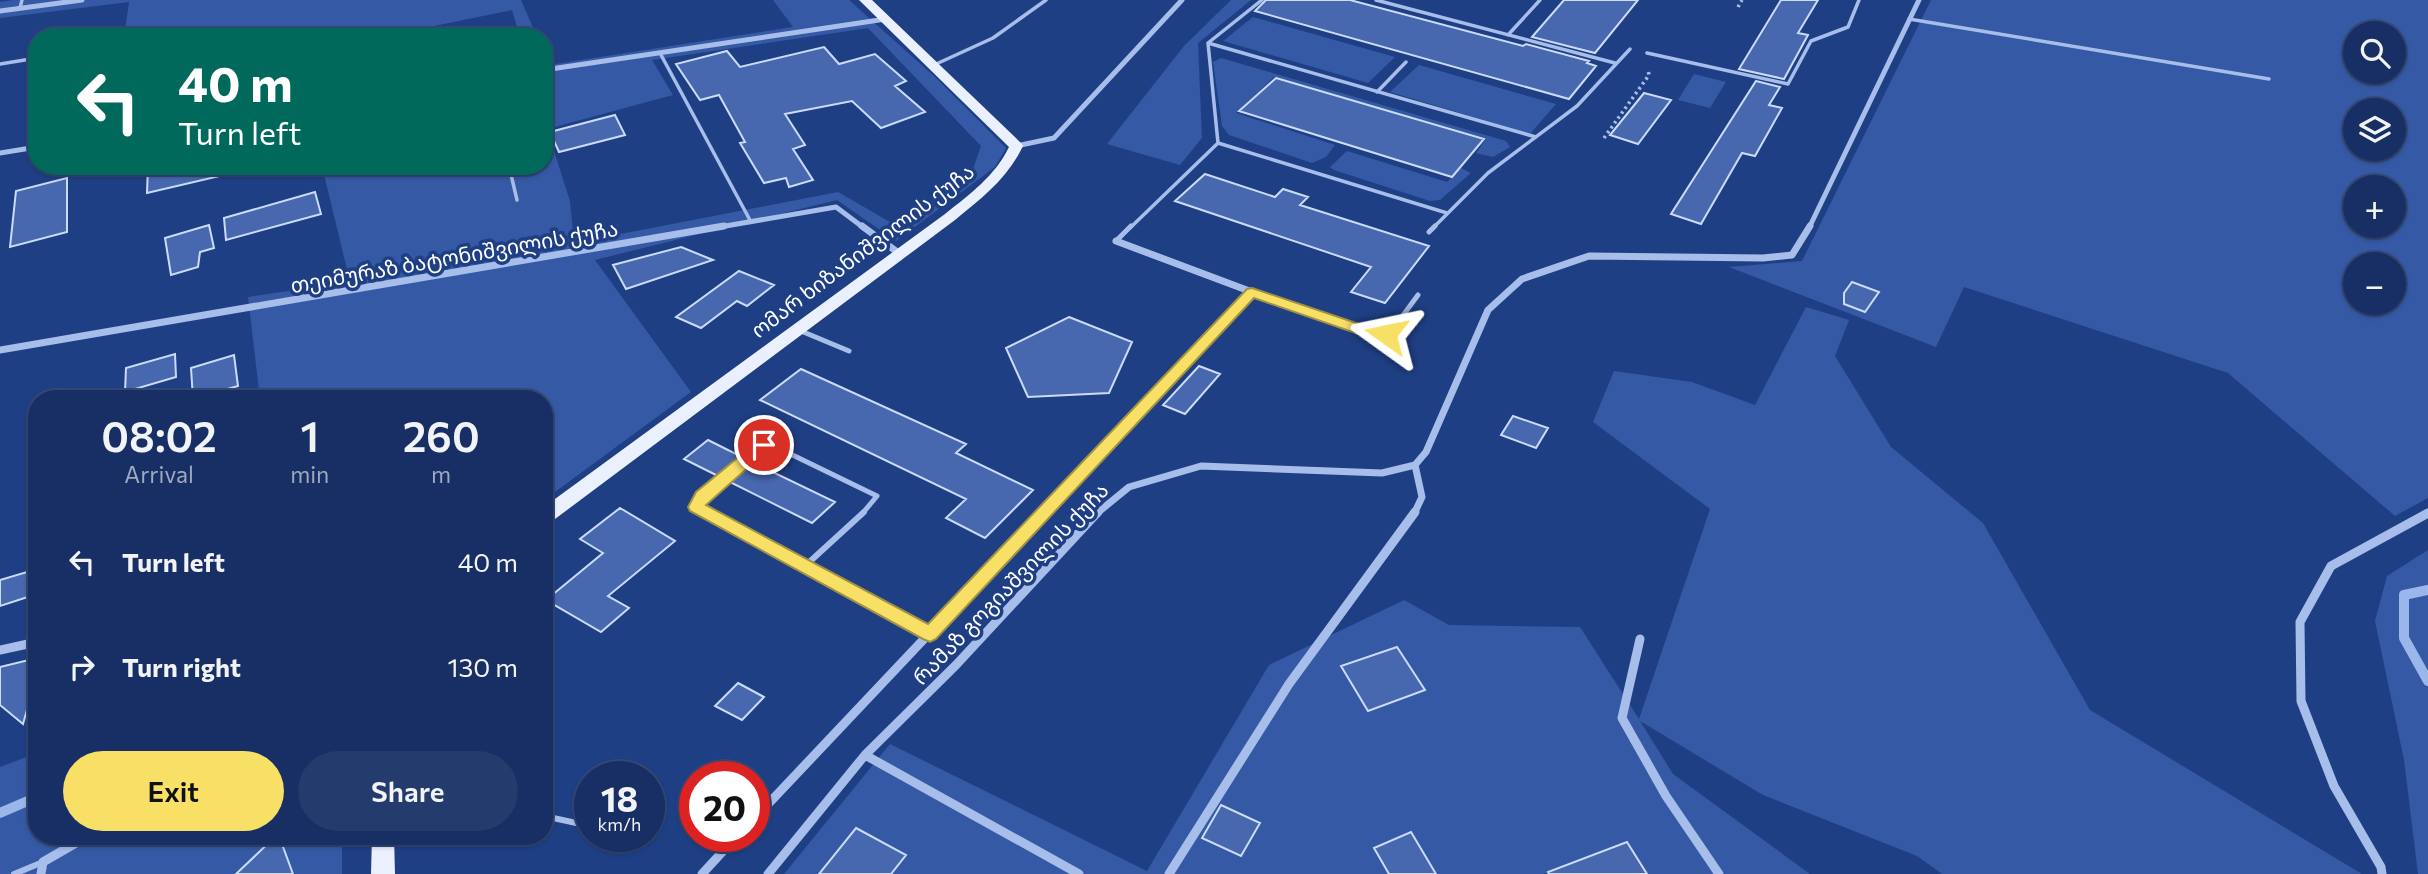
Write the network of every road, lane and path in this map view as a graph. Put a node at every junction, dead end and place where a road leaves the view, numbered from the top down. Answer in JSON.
{"nodes":[{"id":1,"x":22,"y":0,"type":"edge"},
{"id":2,"x":82,"y":0,"type":"edge"},
{"id":3,"x":865,"y":0,"type":"edge"},
{"id":4,"x":1046,"y":0,"type":"edge"},
{"id":5,"x":1182,"y":0,"type":"edge"},
{"id":6,"x":1262,"y":0,"type":"edge"},
{"id":7,"x":1376,"y":0,"type":"edge"},
{"id":8,"x":1540,"y":0,"type":"edge"},
{"id":9,"x":1742,"y":0,"type":"edge"},
{"id":10,"x":1859,"y":0,"type":"edge"},
{"id":11,"x":1919,"y":0,"type":"edge"},
{"id":12,"x":1738,"y":7,"type":"dead end"},
{"id":13,"x":20,"y":8,"type":"junction"},
{"id":14,"x":0,"y":11,"type":"edge"},
{"id":15,"x":886,"y":19,"type":"junction"},
{"id":16,"x":1909,"y":19,"type":"junction"},
{"id":17,"x":1507,"y":35,"type":"junction"},
{"id":18,"x":1208,"y":43,"type":"junction"},
{"id":19,"x":1630,"y":49,"type":"dead end"},
{"id":20,"x":1647,"y":52,"type":"joint"},
{"id":21,"x":660,"y":53,"type":"junction"},
{"id":22,"x":28,"y":59,"type":"edge"},
{"id":23,"x":1406,"y":62,"type":"dead end"},
{"id":24,"x":1615,"y":63,"type":"junction"},
{"id":25,"x":0,"y":64,"type":"edge"},
{"id":26,"x":934,"y":65,"type":"junction"},
{"id":27,"x":553,"y":69,"type":"edge"},
{"id":28,"x":2269,"y":79,"type":"dead end"},
{"id":29,"x":1377,"y":92,"type":"junction"},
{"id":30,"x":1536,"y":137,"type":"junction"},
{"id":31,"x":1604,"y":138,"type":"dead end"},
{"id":32,"x":1218,"y":143,"type":"junction"},
{"id":33,"x":1016,"y":146,"type":"junction"},
{"id":34,"x":28,"y":148,"type":"edge"},
{"id":35,"x":0,"y":153,"type":"edge"},
{"id":36,"x":511,"y":175,"type":"edge"},
{"id":37,"x":517,"y":200,"type":"dead end"},
{"id":38,"x":1447,"y":213,"type":"junction"},
{"id":39,"x":751,"y":222,"type":"junction"},
{"id":40,"x":1429,"y":232,"type":"dead end"},
{"id":41,"x":1116,"y":242,"type":"joint"},
{"id":42,"x":900,"y":254,"type":"junction"},
{"id":43,"x":1252,"y":292,"type":"junction"},
{"id":44,"x":1418,"y":295,"type":"dead end"},
{"id":45,"x":798,"y":330,"type":"junction"},
{"id":46,"x":0,"y":350,"type":"edge"},
{"id":47,"x":849,"y":351,"type":"dead end"},
{"id":48,"x":1415,"y":465,"type":"junction"},
{"id":49,"x":553,"y":510,"type":"edge"},
{"id":50,"x":2428,"y":513,"type":"edge"},
{"id":51,"x":805,"y":566,"type":"junction"},
{"id":52,"x":930,"y":634,"type":"junction"},
{"id":53,"x":1640,"y":639,"type":"dead end"},
{"id":54,"x":28,"y":644,"type":"edge"},
{"id":55,"x":0,"y":650,"type":"edge"},
{"id":56,"x":865,"y":755,"type":"junction"},
{"id":57,"x":770,"y":802,"type":"edge"},
{"id":58,"x":553,"y":818,"type":"edge"},
{"id":59,"x":574,"y":823,"type":"edge"},
{"id":60,"x":72,"y":845,"type":"edge"},
{"id":61,"x":382,"y":845,"type":"edge"},
{"id":62,"x":722,"y":852,"type":"edge"},
{"id":63,"x":43,"y":862,"type":"junction"},
{"id":64,"x":14,"y":874,"type":"edge"},
{"id":65,"x":41,"y":874,"type":"edge"},
{"id":66,"x":383,"y":874,"type":"edge"},
{"id":67,"x":702,"y":874,"type":"edge"},
{"id":68,"x":768,"y":874,"type":"edge"},
{"id":69,"x":1079,"y":874,"type":"edge"},
{"id":70,"x":1169,"y":874,"type":"edge"},
{"id":71,"x":1719,"y":874,"type":"edge"},
{"id":72,"x":2382,"y":874,"type":"edge"}],
"edges":[{"from":1,"to":13,"type":"lane"},
{"from":2,"to":13,"type":"street"},
{"from":3,"to":15,"type":"main road"},
{"from":4,"to":26,"type":"lane"},
{"from":5,"to":33,"type":"street"},
{"from":6,"to":18,"type":"lane"},
{"from":7,"to":17,"type":"lane"},
{"from":8,"to":17,"type":"lane"},
{"from":9,"to":12,"type":"path"},
{"from":10,"to":20,"type":"lane"},
{"from":11,"to":16,"type":"street"},
{"from":13,"to":14,"type":"street"},
{"from":15,"to":21,"type":"street"},
{"from":15,"to":26,"type":"main road"},
{"from":16,"to":28,"type":"lane"},
{"from":16,"to":48,"type":"street"},
{"from":17,"to":24,"type":"lane"},
{"from":18,"to":29,"type":"lane"},
{"from":18,"to":32,"type":"lane"},
{"from":19,"to":24,"type":"lane"},
{"from":20,"to":31,"type":"path"},
{"from":21,"to":27,"type":"street"},
{"from":21,"to":39,"type":"lane"},
{"from":22,"to":25,"type":"lane"},
{"from":23,"to":29,"type":"lane"},
{"from":24,"to":30,"type":"lane"},
{"from":26,"to":33,"type":"main road"},
{"from":29,"to":30,"type":"lane"},
{"from":30,"to":38,"type":"lane"},
{"from":32,"to":38,"type":"lane"},
{"from":32,"to":41,"type":"lane"},
{"from":33,"to":42,"type":"main road","name":"ომარ ხიზანიშვილის ქუჩა"},
{"from":34,"to":35,"type":"street"},
{"from":36,"to":37,"type":"lane"},
{"from":38,"to":40,"type":"lane"},
{"from":39,"to":42,"type":"street","name":"თეიმურაზ ბატონიშვილის ქუჩა"},
{"from":39,"to":46,"type":"street","name":"თეიმურაზ ბატონიშვილის ქუჩა"},
{"from":41,"to":43,"type":"street"},
{"from":42,"to":45,"type":"main road","name":"ომარ ხიზანიშვილის ქუჩა"},
{"from":43,"to":44,"type":"lane"},
{"from":43,"to":52,"type":"street"},
{"from":45,"to":47,"type":"lane"},
{"from":45,"to":49,"type":"main road","name":"ომარ ხიზანიშვილის ქუჩა"},
{"from":48,"to":56,"type":"street","name":"რამაზ გოგიაშვილის ქუჩა"},
{"from":48,"to":70,"type":"street"},
{"from":50,"to":72,"type":"street"},
{"from":51,"to":51,"type":"lane"},
{"from":51,"to":52,"type":"lane"},
{"from":52,"to":57,"type":"street"},
{"from":53,"to":71,"type":"street"},
{"from":54,"to":55,"type":"street"},
{"from":56,"to":68,"type":"street","name":"რამაზ გოგიაშვილის ქუჩა"},
{"from":56,"to":69,"type":"street"},
{"from":58,"to":59,"type":"lane"},
{"from":60,"to":63,"type":"street"},
{"from":61,"to":66,"type":"main road"},
{"from":62,"to":67,"type":"street"},
{"from":63,"to":64,"type":"lane"},
{"from":63,"to":65,"type":"street"}]}
